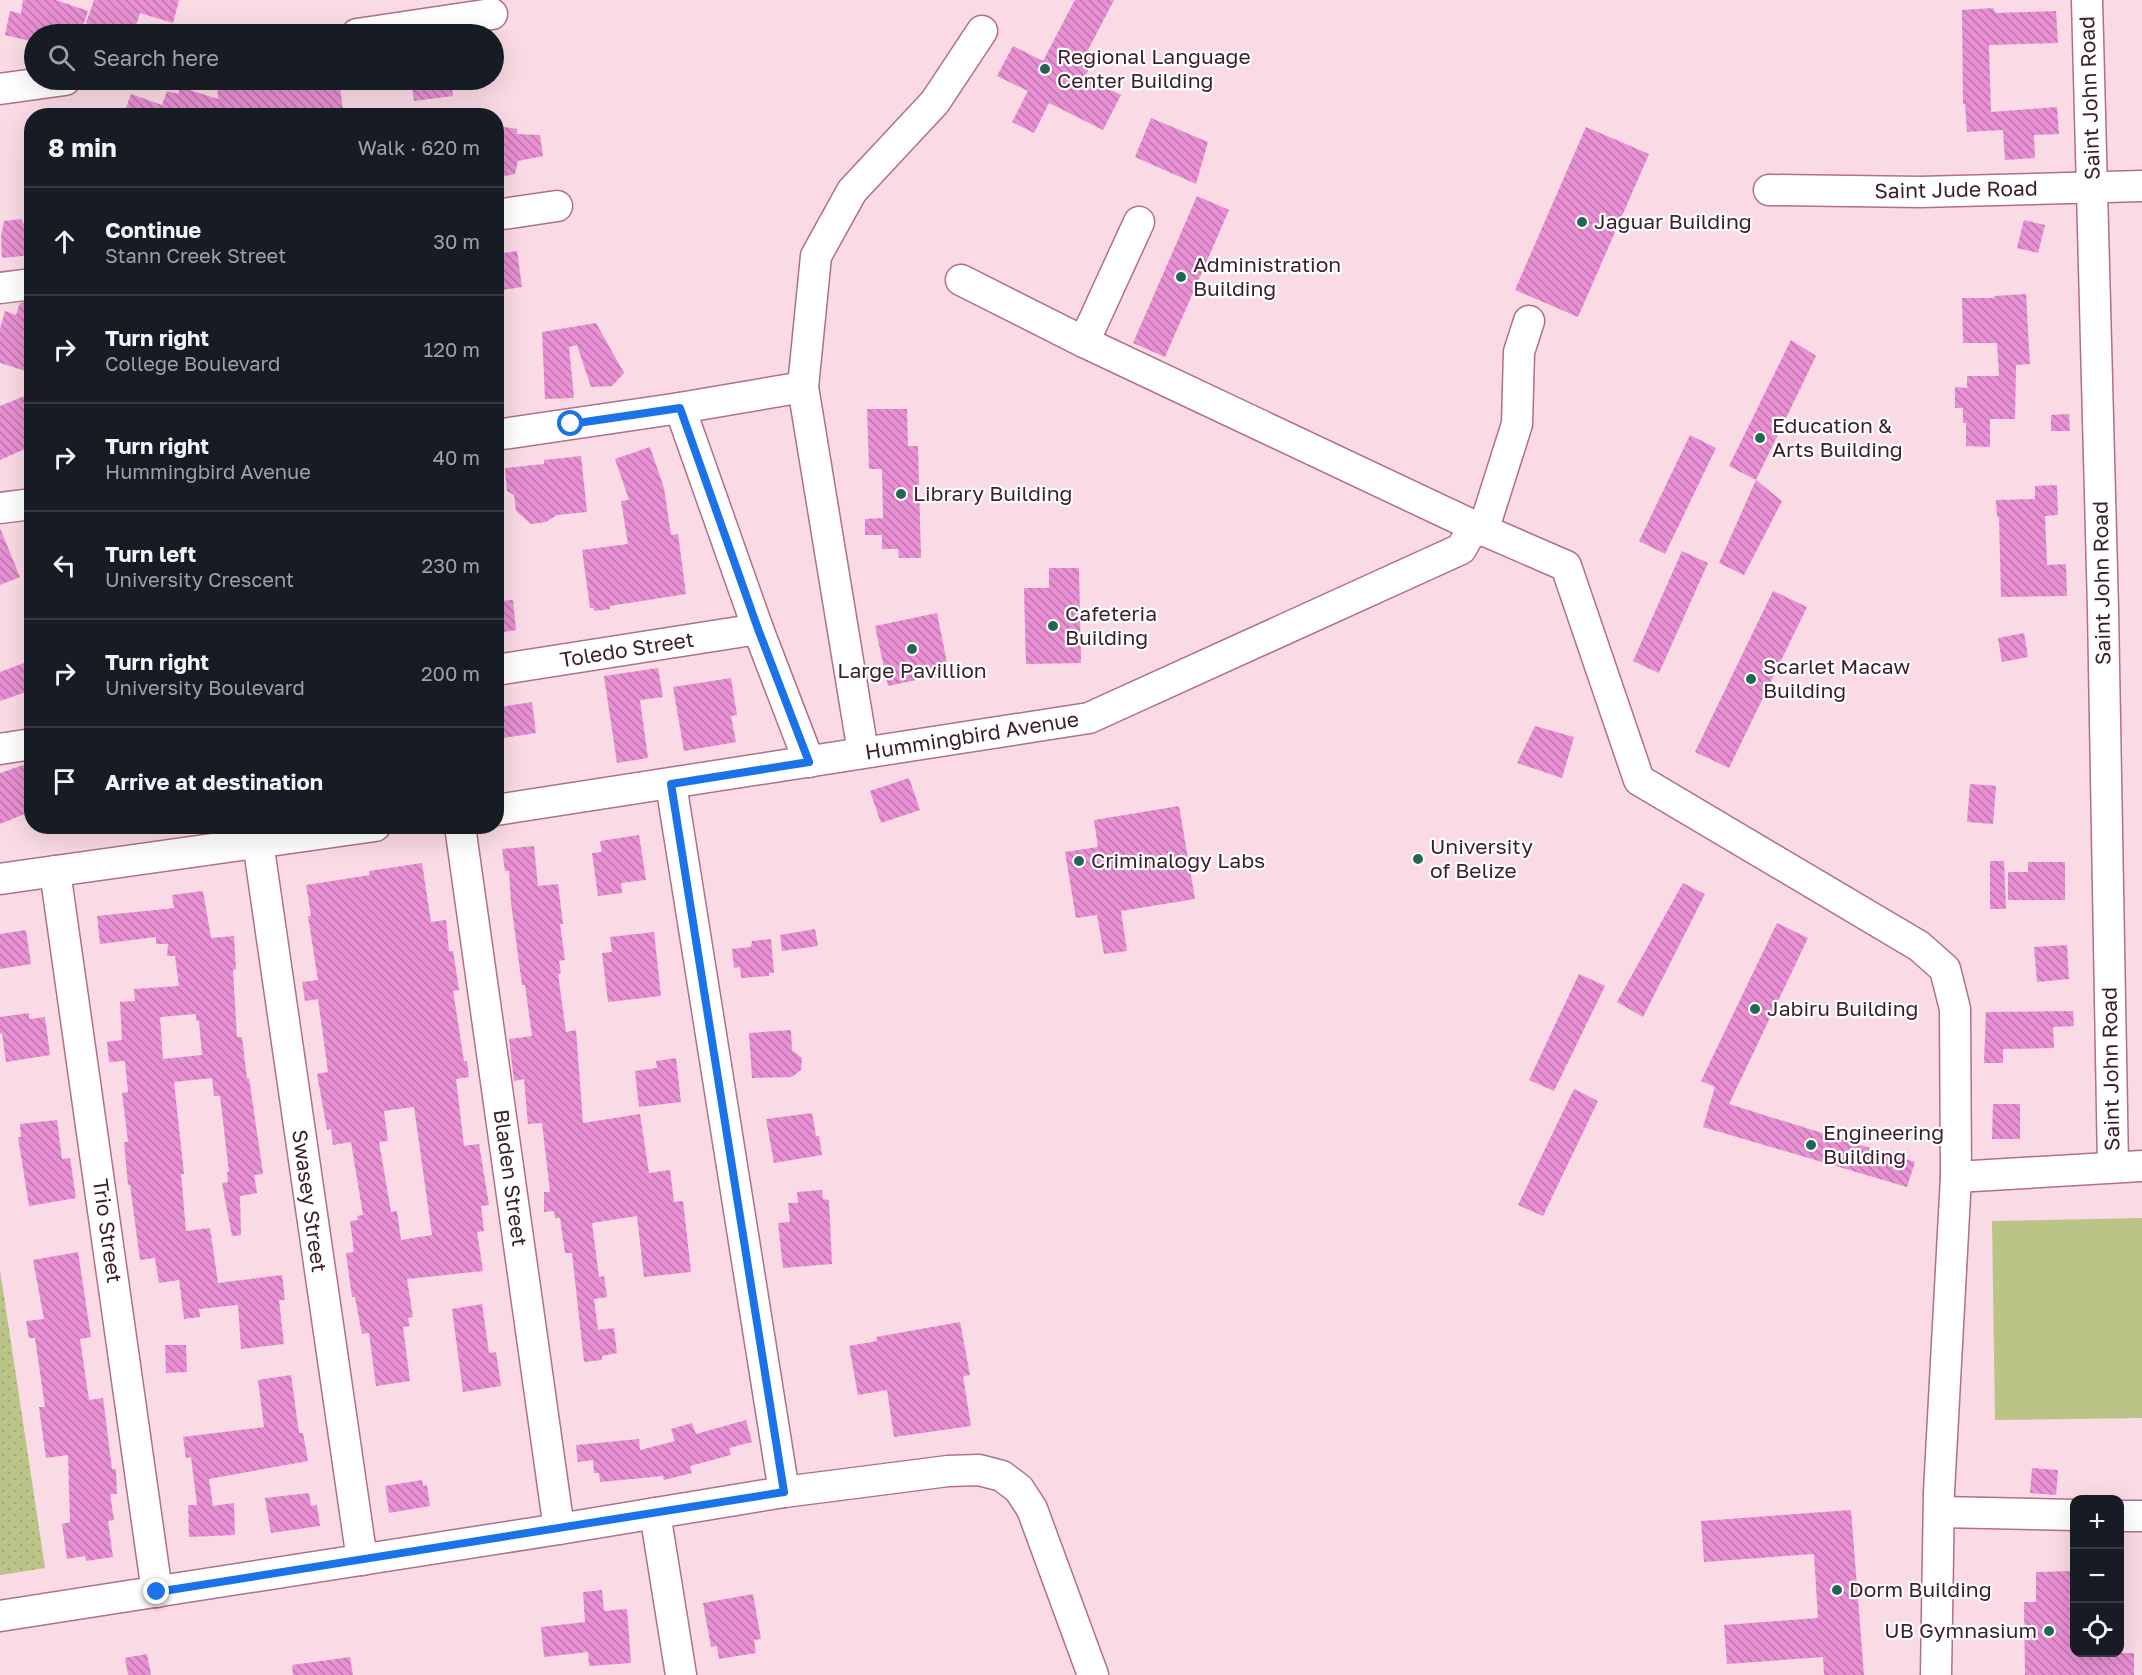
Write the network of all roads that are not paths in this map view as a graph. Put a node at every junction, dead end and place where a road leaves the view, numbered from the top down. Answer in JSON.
{"nodes":[{"id":1,"x":2087,"y":0,"type":"edge"},
{"id":2,"x":492,"y":14,"type":"dead end"},
{"id":3,"x":424,"y":24,"type":"edge"},
{"id":4,"x":982,"y":31,"type":"dead end"},
{"id":5,"x":24,"y":86,"type":"edge"},
{"id":6,"x":0,"y":89,"type":"edge"},
{"id":7,"x":2142,"y":186,"type":"edge"},
{"id":8,"x":2092,"y":187,"type":"junction"},
{"id":9,"x":1769,"y":190,"type":"dead end"},
{"id":10,"x":557,"y":206,"type":"dead end"},
{"id":11,"x":504,"y":214,"type":"edge"},
{"id":12,"x":1139,"y":222,"type":"dead end"},
{"id":13,"x":961,"y":280,"type":"dead end"},
{"id":14,"x":24,"y":285,"type":"edge"},
{"id":15,"x":0,"y":288,"type":"edge"},
{"id":16,"x":1528,"y":321,"type":"dead end"},
{"id":17,"x":1084,"y":342,"type":"junction"},
{"id":18,"x":803,"y":387,"type":"junction"},
{"id":19,"x":680,"y":408,"type":"junction"},
{"id":20,"x":504,"y":434,"type":"edge"},
{"id":21,"x":24,"y":505,"type":"edge"},
{"id":22,"x":0,"y":508,"type":"edge"},
{"id":23,"x":1479,"y":528,"type":"junction"},
{"id":24,"x":758,"y":629,"type":"junction"},
{"id":25,"x":504,"y":669,"type":"edge"},
{"id":26,"x":24,"y":745,"type":"edge"},
{"id":27,"x":0,"y":749,"type":"edge"},
{"id":28,"x":863,"y":752,"type":"junction"},
{"id":29,"x":809,"y":762,"type":"junction"},
{"id":30,"x":671,"y":784,"type":"junction"},
{"id":31,"x":504,"y":809,"type":"edge"},
{"id":32,"x":316,"y":834,"type":"edge"},
{"id":33,"x":461,"y":834,"type":"edge"},
{"id":34,"x":258,"y":842,"type":"junction"},
{"id":35,"x":55,"y":871,"type":"junction"},
{"id":36,"x":0,"y":879,"type":"edge"},
{"id":37,"x":2127,"y":1167,"type":"edge"},
{"id":38,"x":1956,"y":1177,"type":"junction"},
{"id":39,"x":784,"y":1492,"type":"junction"},
{"id":40,"x":1939,"y":1512,"type":"junction"},
{"id":41,"x":655,"y":1513,"type":"junction"},
{"id":42,"x":2070,"y":1515,"type":"edge"},
{"id":43,"x":2124,"y":1516,"type":"edge"},
{"id":44,"x":2142,"y":1516,"type":"edge"},
{"id":45,"x":559,"y":1529,"type":"junction"},
{"id":46,"x":362,"y":1560,"type":"junction"},
{"id":47,"x":157,"y":1592,"type":"junction"},
{"id":48,"x":0,"y":1616,"type":"edge"},
{"id":49,"x":681,"y":1675,"type":"edge"},
{"id":50,"x":1093,"y":1675,"type":"edge"},
{"id":51,"x":1936,"y":1675,"type":"edge"}],
"edges":[{"from":1,"to":8,"type":"street","name":"Saint John Road"},
{"from":2,"to":3,"type":"street"},
{"from":4,"to":18,"type":"street"},
{"from":5,"to":6,"type":"street"},
{"from":7,"to":8,"type":"street","name":"Saint Jude Road"},
{"from":8,"to":9,"type":"street","name":"Saint Jude Road"},
{"from":8,"to":37,"type":"street","name":"Saint John Road"},
{"from":10,"to":11,"type":"street"},
{"from":12,"to":17,"type":"street"},
{"from":13,"to":17,"type":"street"},
{"from":14,"to":15,"type":"street"},
{"from":16,"to":23,"type":"street","name":"Hummingbird Avenue"},
{"from":17,"to":23,"type":"street"},
{"from":18,"to":19,"type":"street"},
{"from":18,"to":28,"type":"street"},
{"from":19,"to":20,"type":"street"},
{"from":19,"to":24,"type":"street"},
{"from":21,"to":22,"type":"street"},
{"from":23,"to":28,"type":"street","name":"Hummingbird Avenue"},
{"from":23,"to":38,"type":"street"},
{"from":24,"to":25,"type":"street","name":"Toledo Street"},
{"from":24,"to":29,"type":"street"},
{"from":26,"to":27,"type":"street"},
{"from":28,"to":29,"type":"street","name":"Hummingbird Avenue"},
{"from":29,"to":30,"type":"street","name":"Hummingbird Avenue"},
{"from":30,"to":31,"type":"street","name":"Hummingbird Avenue"},
{"from":30,"to":39,"type":"street"},
{"from":32,"to":34,"type":"street"},
{"from":33,"to":45,"type":"street","name":"Bladen Street"},
{"from":34,"to":35,"type":"street"},
{"from":34,"to":46,"type":"street","name":"Swasey Street"},
{"from":35,"to":36,"type":"street"},
{"from":35,"to":47,"type":"street","name":"Trio Street"},
{"from":37,"to":38,"type":"street"},
{"from":38,"to":40,"type":"street"},
{"from":39,"to":41,"type":"street"},
{"from":39,"to":50,"type":"street"},
{"from":40,"to":42,"type":"street"},
{"from":40,"to":51,"type":"street"},
{"from":41,"to":45,"type":"street"},
{"from":41,"to":49,"type":"street"},
{"from":43,"to":44,"type":"street"},
{"from":45,"to":46,"type":"street"},
{"from":46,"to":47,"type":"street"},
{"from":47,"to":48,"type":"street"}]}
